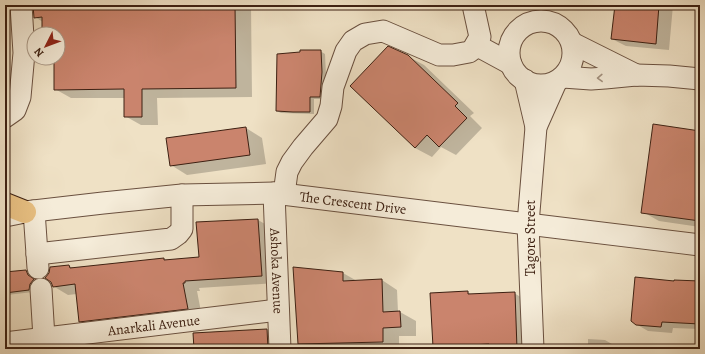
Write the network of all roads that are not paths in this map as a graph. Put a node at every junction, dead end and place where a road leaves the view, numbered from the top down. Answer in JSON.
{"nodes":[{"id":1,"x":21,"y":5,"type":"edge"},
{"id":2,"x":473,"y":5,"type":"edge"},
{"id":3,"x":552,"y":5,"type":"edge"},
{"id":4,"x":529,"y":15,"type":"edge"},
{"id":5,"x":558,"y":25,"type":"junction"},
{"id":6,"x":512,"y":39,"type":"junction"},
{"id":7,"x":478,"y":41,"type":"junction"},
{"id":8,"x":572,"y":43,"type":"junction"},
{"id":9,"x":511,"y":64,"type":"junction"},
{"id":10,"x":636,"y":75,"type":"junction"},
{"id":11,"x":559,"y":79,"type":"junction"},
{"id":12,"x":700,"y":79,"type":"edge"},
{"id":13,"x":525,"y":80,"type":"junction"},
{"id":14,"x":5,"y":116,"type":"edge"},
{"id":15,"x":536,"y":127,"type":"junction"},
{"id":16,"x":279,"y":193,"type":"junction"},
{"id":17,"x":182,"y":195,"type":"junction"},
{"id":18,"x":5,"y":204,"type":"edge"},
{"id":19,"x":21,"y":213,"type":"edge"},
{"id":20,"x":528,"y":224,"type":"junction"},
{"id":21,"x":700,"y":244,"type":"edge"},
{"id":22,"x":41,"y":289,"type":"dead end"},
{"id":23,"x":278,"y":310,"type":"junction"},
{"id":24,"x":44,"y":338,"type":"junction"},
{"id":25,"x":5,"y":343,"type":"edge"},
{"id":26,"x":280,"y":349,"type":"edge"},
{"id":27,"x":533,"y":349,"type":"edge"}],
"edges":[{"from":1,"to":14,"type":"street"},
{"from":2,"to":7,"type":"street"},
{"from":3,"to":5,"type":"street"},
{"from":4,"to":5,"type":"street"},
{"from":4,"to":6,"type":"street"},
{"from":5,"to":8,"type":"street"},
{"from":6,"to":7,"type":"street"},
{"from":6,"to":9,"type":"street"},
{"from":7,"to":9,"type":"street"},
{"from":7,"to":16,"type":"street","name":"Ashoka Avenue"},
{"from":8,"to":10,"type":"street"},
{"from":8,"to":11,"type":"street","name":"Tagore Street"},
{"from":9,"to":13,"type":"street","name":"Tagore Street"},
{"from":10,"to":11,"type":"street","one_way":true},
{"from":10,"to":12,"type":"street"},
{"from":11,"to":13,"type":"street"},
{"from":11,"to":15,"type":"street","name":"Tagore Street"},
{"from":13,"to":15,"type":"street","name":"Tagore Street"},
{"from":15,"to":20,"type":"street","name":"Tagore Street"},
{"from":16,"to":17,"type":"street","name":"The Crescent Drive"},
{"from":16,"to":20,"type":"street","name":"The Crescent Drive"},
{"from":16,"to":23,"type":"street","name":"Ashoka Avenue"},
{"from":17,"to":19,"type":"street","name":"The Crescent Drive"},
{"from":17,"to":19,"type":"street"},
{"from":18,"to":19,"type":"main road"},
{"from":20,"to":21,"type":"street","name":"The Crescent Drive"},
{"from":20,"to":27,"type":"street","name":"Tagore Street"},
{"from":22,"to":24,"type":"street"},
{"from":23,"to":24,"type":"street","name":"Anarkali Avenue"},
{"from":23,"to":26,"type":"street","name":"Ashoka Avenue"},
{"from":24,"to":25,"type":"street","name":"Anarkali Avenue"}]}
